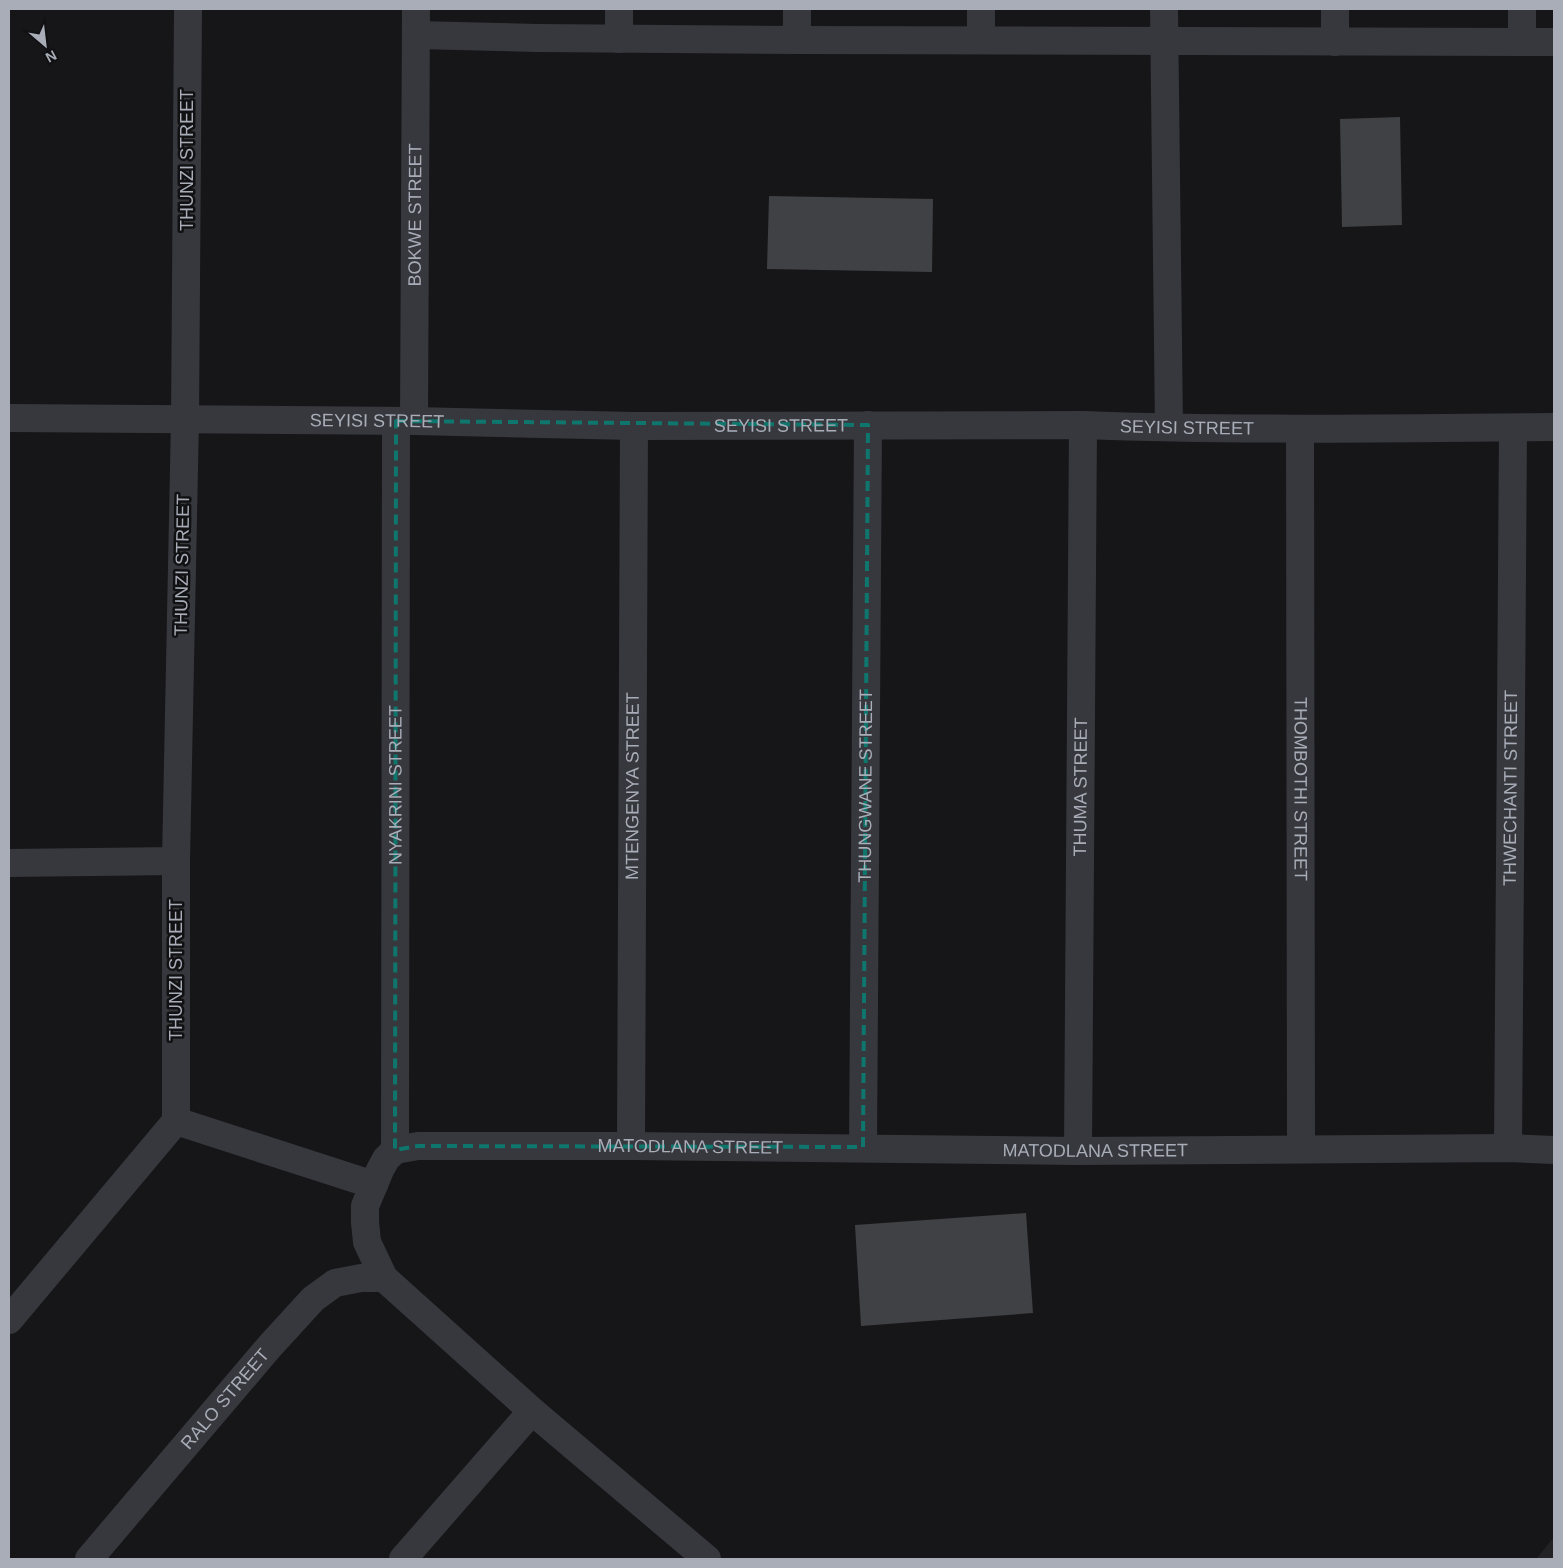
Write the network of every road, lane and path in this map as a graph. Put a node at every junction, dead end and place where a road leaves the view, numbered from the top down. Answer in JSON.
{"nodes":[{"id":1,"x":188,"y":9,"type":"edge"},
{"id":2,"x":416,"y":9,"type":"edge"},
{"id":3,"x":619,"y":9,"type":"edge"},
{"id":4,"x":797,"y":9,"type":"edge"},
{"id":5,"x":981,"y":9,"type":"edge"},
{"id":6,"x":1164,"y":9,"type":"edge"},
{"id":7,"x":1336,"y":9,"type":"edge"},
{"id":8,"x":1522,"y":9,"type":"edge"},
{"id":9,"x":416,"y":36,"type":"junction"},
{"id":10,"x":619,"y":39,"type":"junction"},
{"id":11,"x":797,"y":40,"type":"junction"},
{"id":12,"x":981,"y":40,"type":"junction"},
{"id":13,"x":1164,"y":40,"type":"junction"},
{"id":14,"x":1335,"y":42,"type":"junction"},
{"id":15,"x":1522,"y":42,"type":"junction"},
{"id":16,"x":1554,"y":42,"type":"edge"},
{"id":17,"x":9,"y":418,"type":"edge"},
{"id":18,"x":185,"y":419,"type":"junction"},
{"id":19,"x":405,"y":421,"type":"junction"},
{"id":20,"x":868,"y":425,"type":"junction"},
{"id":21,"x":1083,"y":425,"type":"junction"},
{"id":22,"x":634,"y":426,"type":"junction"},
{"id":23,"x":1169,"y":428,"type":"junction"},
{"id":24,"x":1513,"y":428,"type":"junction"},
{"id":25,"x":1554,"y":428,"type":"edge"},
{"id":26,"x":1300,"y":429,"type":"junction"},
{"id":27,"x":176,"y":861,"type":"junction"},
{"id":28,"x":9,"y":863,"type":"edge"},
{"id":29,"x":176,"y":1121,"type":"junction"},
{"id":30,"x":631,"y":1146,"type":"junction"},
{"id":31,"x":863,"y":1148,"type":"junction"},
{"id":32,"x":1508,"y":1148,"type":"junction"},
{"id":33,"x":1301,"y":1149,"type":"junction"},
{"id":34,"x":395,"y":1150,"type":"junction"},
{"id":35,"x":1078,"y":1150,"type":"junction"},
{"id":36,"x":1554,"y":1150,"type":"edge"},
{"id":37,"x":374,"y":1184,"type":"junction"},
{"id":38,"x":384,"y":1278,"type":"junction"},
{"id":39,"x":11,"y":1313,"type":"edge"},
{"id":40,"x":532,"y":1411,"type":"junction"},
{"id":41,"x":89,"y":1559,"type":"edge"},
{"id":42,"x":403,"y":1559,"type":"edge"},
{"id":43,"x":706,"y":1559,"type":"edge"}],
"edges":[{"from":1,"to":18,"type":"street","name":"THUNZI STREET"},
{"from":2,"to":9,"type":"street","name":"BOKWE STREET"},
{"from":3,"to":10,"type":"street"},
{"from":4,"to":11,"type":"street"},
{"from":5,"to":12,"type":"street"},
{"from":6,"to":13,"type":"street"},
{"from":7,"to":14,"type":"street"},
{"from":8,"to":15,"type":"street"},
{"from":9,"to":10,"type":"street"},
{"from":9,"to":19,"type":"street","name":"BOKWE STREET"},
{"from":10,"to":11,"type":"street"},
{"from":11,"to":12,"type":"street"},
{"from":12,"to":13,"type":"street"},
{"from":13,"to":14,"type":"street"},
{"from":13,"to":23,"type":"street"},
{"from":14,"to":15,"type":"street"},
{"from":15,"to":16,"type":"street"},
{"from":17,"to":18,"type":"street","name":"SEYISI STREET"},
{"from":18,"to":19,"type":"street","name":"SEYISI STREET"},
{"from":18,"to":27,"type":"street","name":"THUNZI STREET"},
{"from":19,"to":22,"type":"street","name":"SEYISI STREET"},
{"from":19,"to":34,"type":"street","name":"NYAKRINI STREET"},
{"from":20,"to":21,"type":"street","name":"SEYISI STREET"},
{"from":20,"to":22,"type":"street","name":"SEYISI STREET"},
{"from":20,"to":31,"type":"street","name":"THUNGWANE STREET"},
{"from":21,"to":23,"type":"street","name":"SEYISI STREET"},
{"from":21,"to":35,"type":"street","name":"THUMA STREET"},
{"from":22,"to":30,"type":"street","name":"MTENGENYA STREET"},
{"from":23,"to":26,"type":"street","name":"SEYISI STREET"},
{"from":24,"to":25,"type":"street","name":"SEYISI STREET"},
{"from":24,"to":26,"type":"street","name":"SEYISI STREET"},
{"from":24,"to":32,"type":"street","name":"THWECHANTI STREET"},
{"from":26,"to":33,"type":"street","name":"THOMBOTHI STREET"},
{"from":27,"to":28,"type":"street"},
{"from":27,"to":29,"type":"street","name":"THUNZI STREET"},
{"from":29,"to":37,"type":"street"},
{"from":29,"to":39,"type":"street"},
{"from":30,"to":31,"type":"street","name":"MATODLANA STREET"},
{"from":30,"to":34,"type":"street","name":"MATODLANA STREET"},
{"from":31,"to":35,"type":"street","name":"MATODLANA STREET"},
{"from":32,"to":33,"type":"street","name":"MATODLANA STREET"},
{"from":32,"to":36,"type":"street","name":"MATODLANA STREET"},
{"from":33,"to":35,"type":"street","name":"MATODLANA STREET"},
{"from":34,"to":37,"type":"street"},
{"from":37,"to":38,"type":"street"},
{"from":38,"to":40,"type":"street"},
{"from":38,"to":41,"type":"street","name":"RALO STREET"},
{"from":40,"to":42,"type":"street"},
{"from":40,"to":43,"type":"street"}]}
